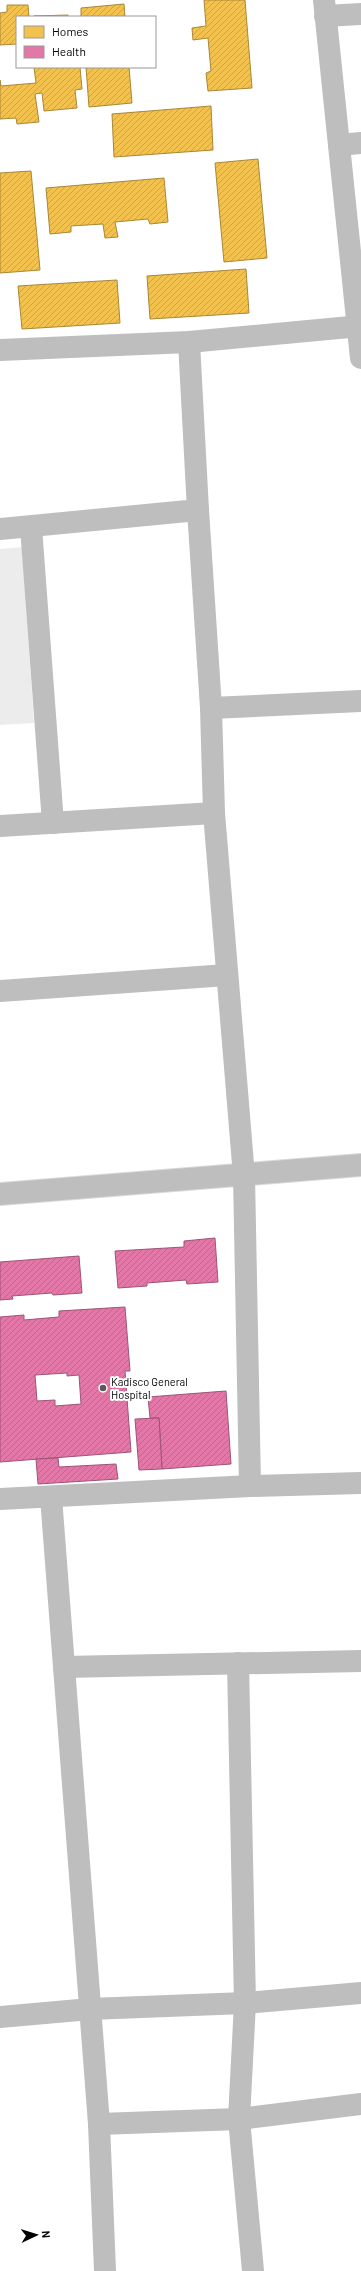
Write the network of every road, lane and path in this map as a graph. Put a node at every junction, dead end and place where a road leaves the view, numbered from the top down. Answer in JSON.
{"nodes":[{"id":1,"x":325,"y":8,"type":"edge"},
{"id":2,"x":361,"y":14,"type":"edge"},
{"id":3,"x":361,"y":143,"type":"edge"},
{"id":4,"x":339,"y":145,"type":"junction"},
{"id":5,"x":359,"y":326,"type":"edge"},
{"id":6,"x":189,"y":342,"type":"junction"},
{"id":7,"x":0,"y":350,"type":"edge"},
{"id":8,"x":361,"y":358,"type":"edge"},
{"id":9,"x":198,"y":510,"type":"junction"},
{"id":10,"x":31,"y":527,"type":"junction"},
{"id":11,"x":0,"y":529,"type":"edge"},
{"id":12,"x":361,"y":701,"type":"edge"},
{"id":13,"x":211,"y":708,"type":"junction"},
{"id":14,"x":214,"y":813,"type":"junction"},
{"id":15,"x":53,"y":823,"type":"junction"},
{"id":16,"x":0,"y":826,"type":"edge"},
{"id":17,"x":227,"y":975,"type":"junction"},
{"id":18,"x":0,"y":991,"type":"edge"},
{"id":19,"x":361,"y":1165,"type":"edge"},
{"id":20,"x":244,"y":1176,"type":"junction"},
{"id":21,"x":0,"y":1194,"type":"edge"},
{"id":22,"x":361,"y":1483,"type":"edge"},
{"id":23,"x":250,"y":1486,"type":"junction"},
{"id":24,"x":51,"y":1497,"type":"junction"},
{"id":25,"x":0,"y":1499,"type":"edge"},
{"id":26,"x":361,"y":1661,"type":"edge"},
{"id":27,"x":238,"y":1663,"type":"junction"},
{"id":28,"x":64,"y":1668,"type":"junction"},
{"id":29,"x":361,"y":1993,"type":"edge"},
{"id":30,"x":245,"y":2003,"type":"junction"},
{"id":31,"x":90,"y":2009,"type":"junction"},
{"id":32,"x":0,"y":2017,"type":"edge"},
{"id":33,"x":361,"y":2104,"type":"edge"},
{"id":34,"x":239,"y":2119,"type":"junction"},
{"id":35,"x":99,"y":2124,"type":"junction"},
{"id":36,"x":105,"y":2271,"type":"edge"},
{"id":37,"x":253,"y":2271,"type":"edge"}],
"edges":[{"from":1,"to":2,"type":"street"},
{"from":1,"to":4,"type":"street"},
{"from":3,"to":4,"type":"street"},
{"from":4,"to":5,"type":"street"},
{"from":5,"to":6,"type":"street"},
{"from":5,"to":8,"type":"street"},
{"from":6,"to":7,"type":"street"},
{"from":6,"to":9,"type":"street"},
{"from":9,"to":10,"type":"street"},
{"from":9,"to":13,"type":"street"},
{"from":10,"to":11,"type":"street"},
{"from":10,"to":15,"type":"street"},
{"from":12,"to":13,"type":"street"},
{"from":13,"to":14,"type":"street"},
{"from":14,"to":15,"type":"street"},
{"from":14,"to":17,"type":"street"},
{"from":15,"to":16,"type":"street"},
{"from":17,"to":18,"type":"street"},
{"from":17,"to":20,"type":"street"},
{"from":19,"to":20,"type":"street"},
{"from":20,"to":21,"type":"street"},
{"from":20,"to":23,"type":"street"},
{"from":22,"to":23,"type":"street"},
{"from":23,"to":24,"type":"street"},
{"from":24,"to":25,"type":"street"},
{"from":24,"to":28,"type":"street"},
{"from":26,"to":27,"type":"street"},
{"from":27,"to":28,"type":"street"},
{"from":27,"to":30,"type":"street"},
{"from":28,"to":31,"type":"street"},
{"from":29,"to":30,"type":"street"},
{"from":30,"to":31,"type":"street"},
{"from":30,"to":34,"type":"street"},
{"from":31,"to":32,"type":"street"},
{"from":31,"to":35,"type":"street"},
{"from":33,"to":34,"type":"street"},
{"from":34,"to":35,"type":"street"},
{"from":34,"to":37,"type":"street"},
{"from":35,"to":36,"type":"street"}]}
